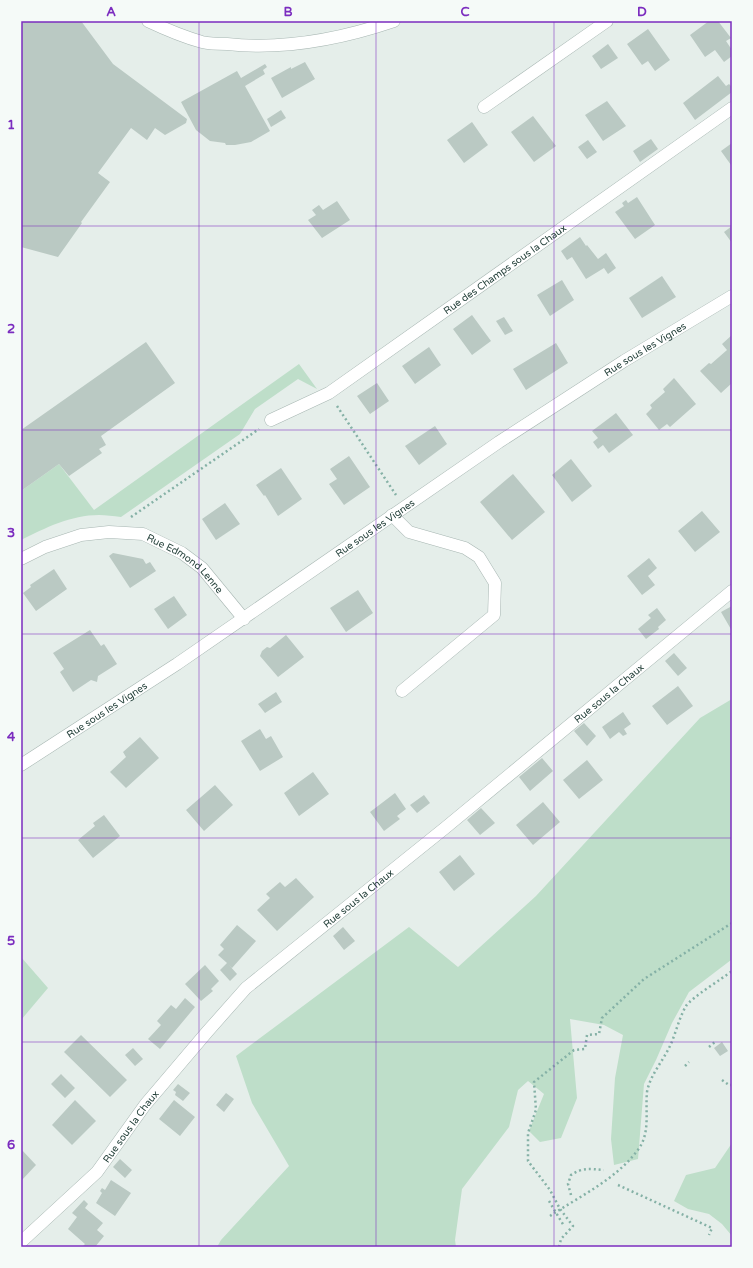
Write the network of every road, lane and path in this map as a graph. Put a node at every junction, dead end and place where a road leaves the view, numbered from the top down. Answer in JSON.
{"nodes":[{"id":1,"x":148,"y":21,"type":"edge"},
{"id":2,"x":394,"y":21,"type":"edge"},
{"id":3,"x":607,"y":21,"type":"edge"},
{"id":4,"x":484,"y":107,"type":"dead end"},
{"id":5,"x":732,"y":108,"type":"edge"},
{"id":6,"x":732,"y":296,"type":"edge"},
{"id":7,"x":329,"y":393,"type":"junction"},
{"id":8,"x":271,"y":420,"type":"joint"},
{"id":9,"x":404,"y":508,"type":"junction"},
{"id":10,"x":392,"y":515,"type":"junction"},
{"id":11,"x":109,"y":532,"type":"junction"},
{"id":12,"x":21,"y":559,"type":"edge"},
{"id":13,"x":732,"y":591,"type":"edge"},
{"id":14,"x":244,"y":618,"type":"junction"},
{"id":15,"x":402,"y":691,"type":"dead end"},
{"id":16,"x":21,"y":765,"type":"edge"},
{"id":17,"x":732,"y":923,"type":"edge"},
{"id":18,"x":732,"y":971,"type":"edge"},
{"id":19,"x":715,"y":1042,"type":"dead end"},
{"id":20,"x":709,"y":1047,"type":"dead end"},
{"id":21,"x":689,"y":1062,"type":"dead end"},
{"id":22,"x":685,"y":1066,"type":"dead end"},
{"id":23,"x":722,"y":1080,"type":"dead end"},
{"id":24,"x":732,"y":1085,"type":"edge"},
{"id":25,"x":604,"y":1170,"type":"dead end"},
{"id":26,"x":618,"y":1185,"type":"dead end"},
{"id":27,"x":571,"y":1195,"type":"dead end"},
{"id":28,"x":549,"y":1201,"type":"dead end"},
{"id":29,"x":560,"y":1209,"type":"junction"},
{"id":30,"x":556,"y":1212,"type":"junction"},
{"id":31,"x":550,"y":1216,"type":"dead end"},
{"id":32,"x":564,"y":1226,"type":"dead end"},
{"id":33,"x":709,"y":1235,"type":"dead end"},
{"id":34,"x":21,"y":1242,"type":"edge"},
{"id":35,"x":559,"y":1247,"type":"edge"}],
"edges":[{"from":1,"to":2,"type":"street"},
{"from":3,"to":4,"type":"street"},
{"from":5,"to":7,"type":"street","name":"Rue des Champs sous la Chaux"},
{"from":6,"to":9,"type":"street","name":"Rue sous les Vignes"},
{"from":7,"to":8,"type":"street","name":"Rue des Champs sous la Chaux"},
{"from":7,"to":9,"type":"path"},
{"from":8,"to":11,"type":"path"},
{"from":9,"to":10,"type":"street","name":"Rue sous les Vignes"},
{"from":10,"to":14,"type":"street","name":"Rue sous les Vignes"},
{"from":10,"to":15,"type":"street"},
{"from":11,"to":12,"type":"street","name":"Rue Edmond Lenne"},
{"from":11,"to":14,"type":"street","name":"Rue Edmond Lenne"},
{"from":13,"to":34,"type":"street","name":"Rue sous la Chaux"},
{"from":14,"to":16,"type":"street","name":"Rue sous les Vignes"},
{"from":17,"to":29,"type":"path"},
{"from":18,"to":29,"type":"path"},
{"from":19,"to":20,"type":"path"},
{"from":21,"to":22,"type":"path"},
{"from":23,"to":24,"type":"path"},
{"from":25,"to":27,"type":"path"},
{"from":26,"to":33,"type":"path"},
{"from":28,"to":30,"type":"path"},
{"from":29,"to":30,"type":"path"},
{"from":29,"to":35,"type":"path"},
{"from":30,"to":31,"type":"path"},
{"from":30,"to":32,"type":"path"}]}
